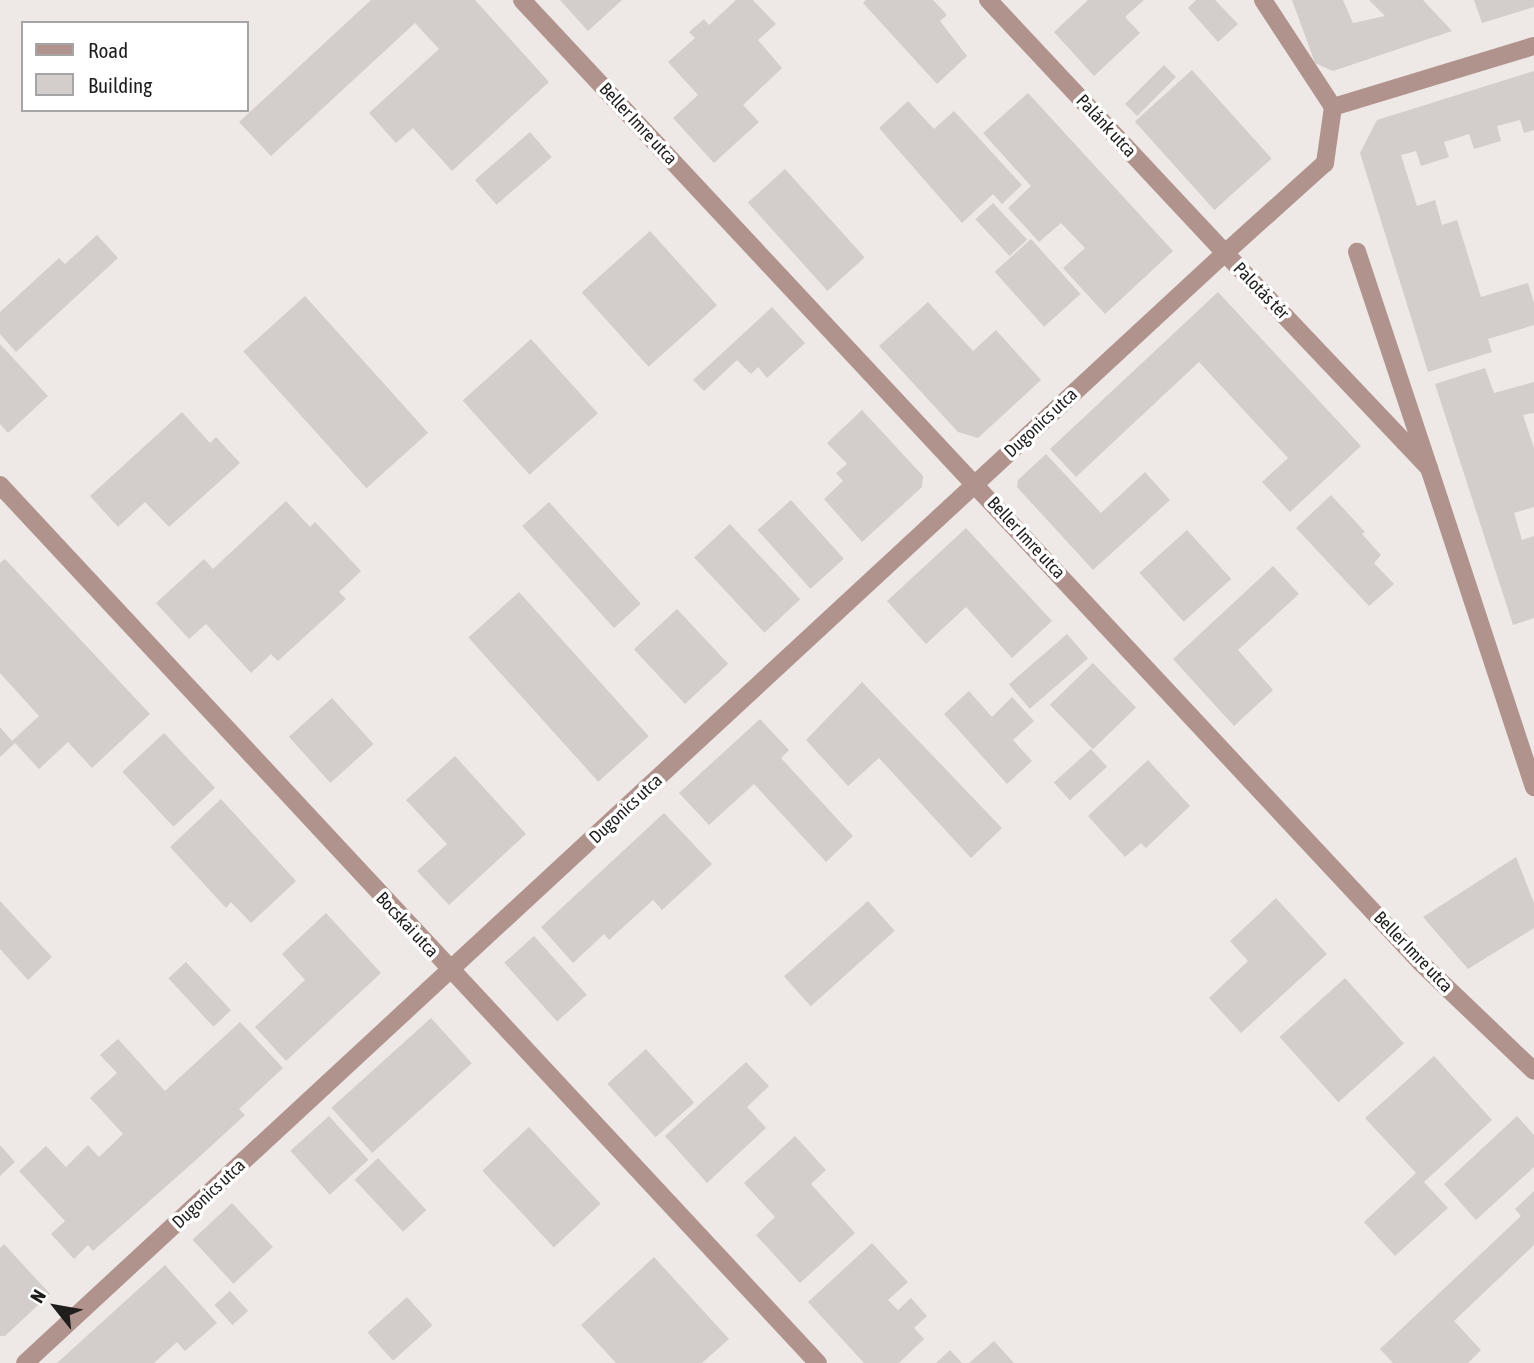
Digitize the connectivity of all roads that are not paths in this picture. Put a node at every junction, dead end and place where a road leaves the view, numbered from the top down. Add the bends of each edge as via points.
1 (522, 0) edge
2 (988, 0) edge
3 (1263, 0) edge
4 (1534, 46) edge
5 (1333, 107) junction
6 (1357, 252) dead end
7 (1224, 253) junction
8 (1429, 468) junction
9 (975, 483) junction
10 (0, 485) edge
11 (1534, 787) edge
12 (451, 972) junction
13 (1534, 1071) edge
14 (25, 1363) edge
15 (818, 1363) edge

1 - 9 street, Beller Imre utca
2 - 7 street, Palánk utca
3 - 5 street
4 - 5 street
5 - 7 street, Palotás tér via 1325,163
6 - 8 street, Palotás tér
7 - 8 street, Palotás tér
7 - 9 street, Dugonics utca
8 - 11 street, Palotás tér
9 - 12 street, Dugonics utca
9 - 13 street, Beller Imre utca via 1421,962
10 - 12 street, Bocskai utca
12 - 14 street, Dugonics utca
12 - 15 street, Bocskai utca

